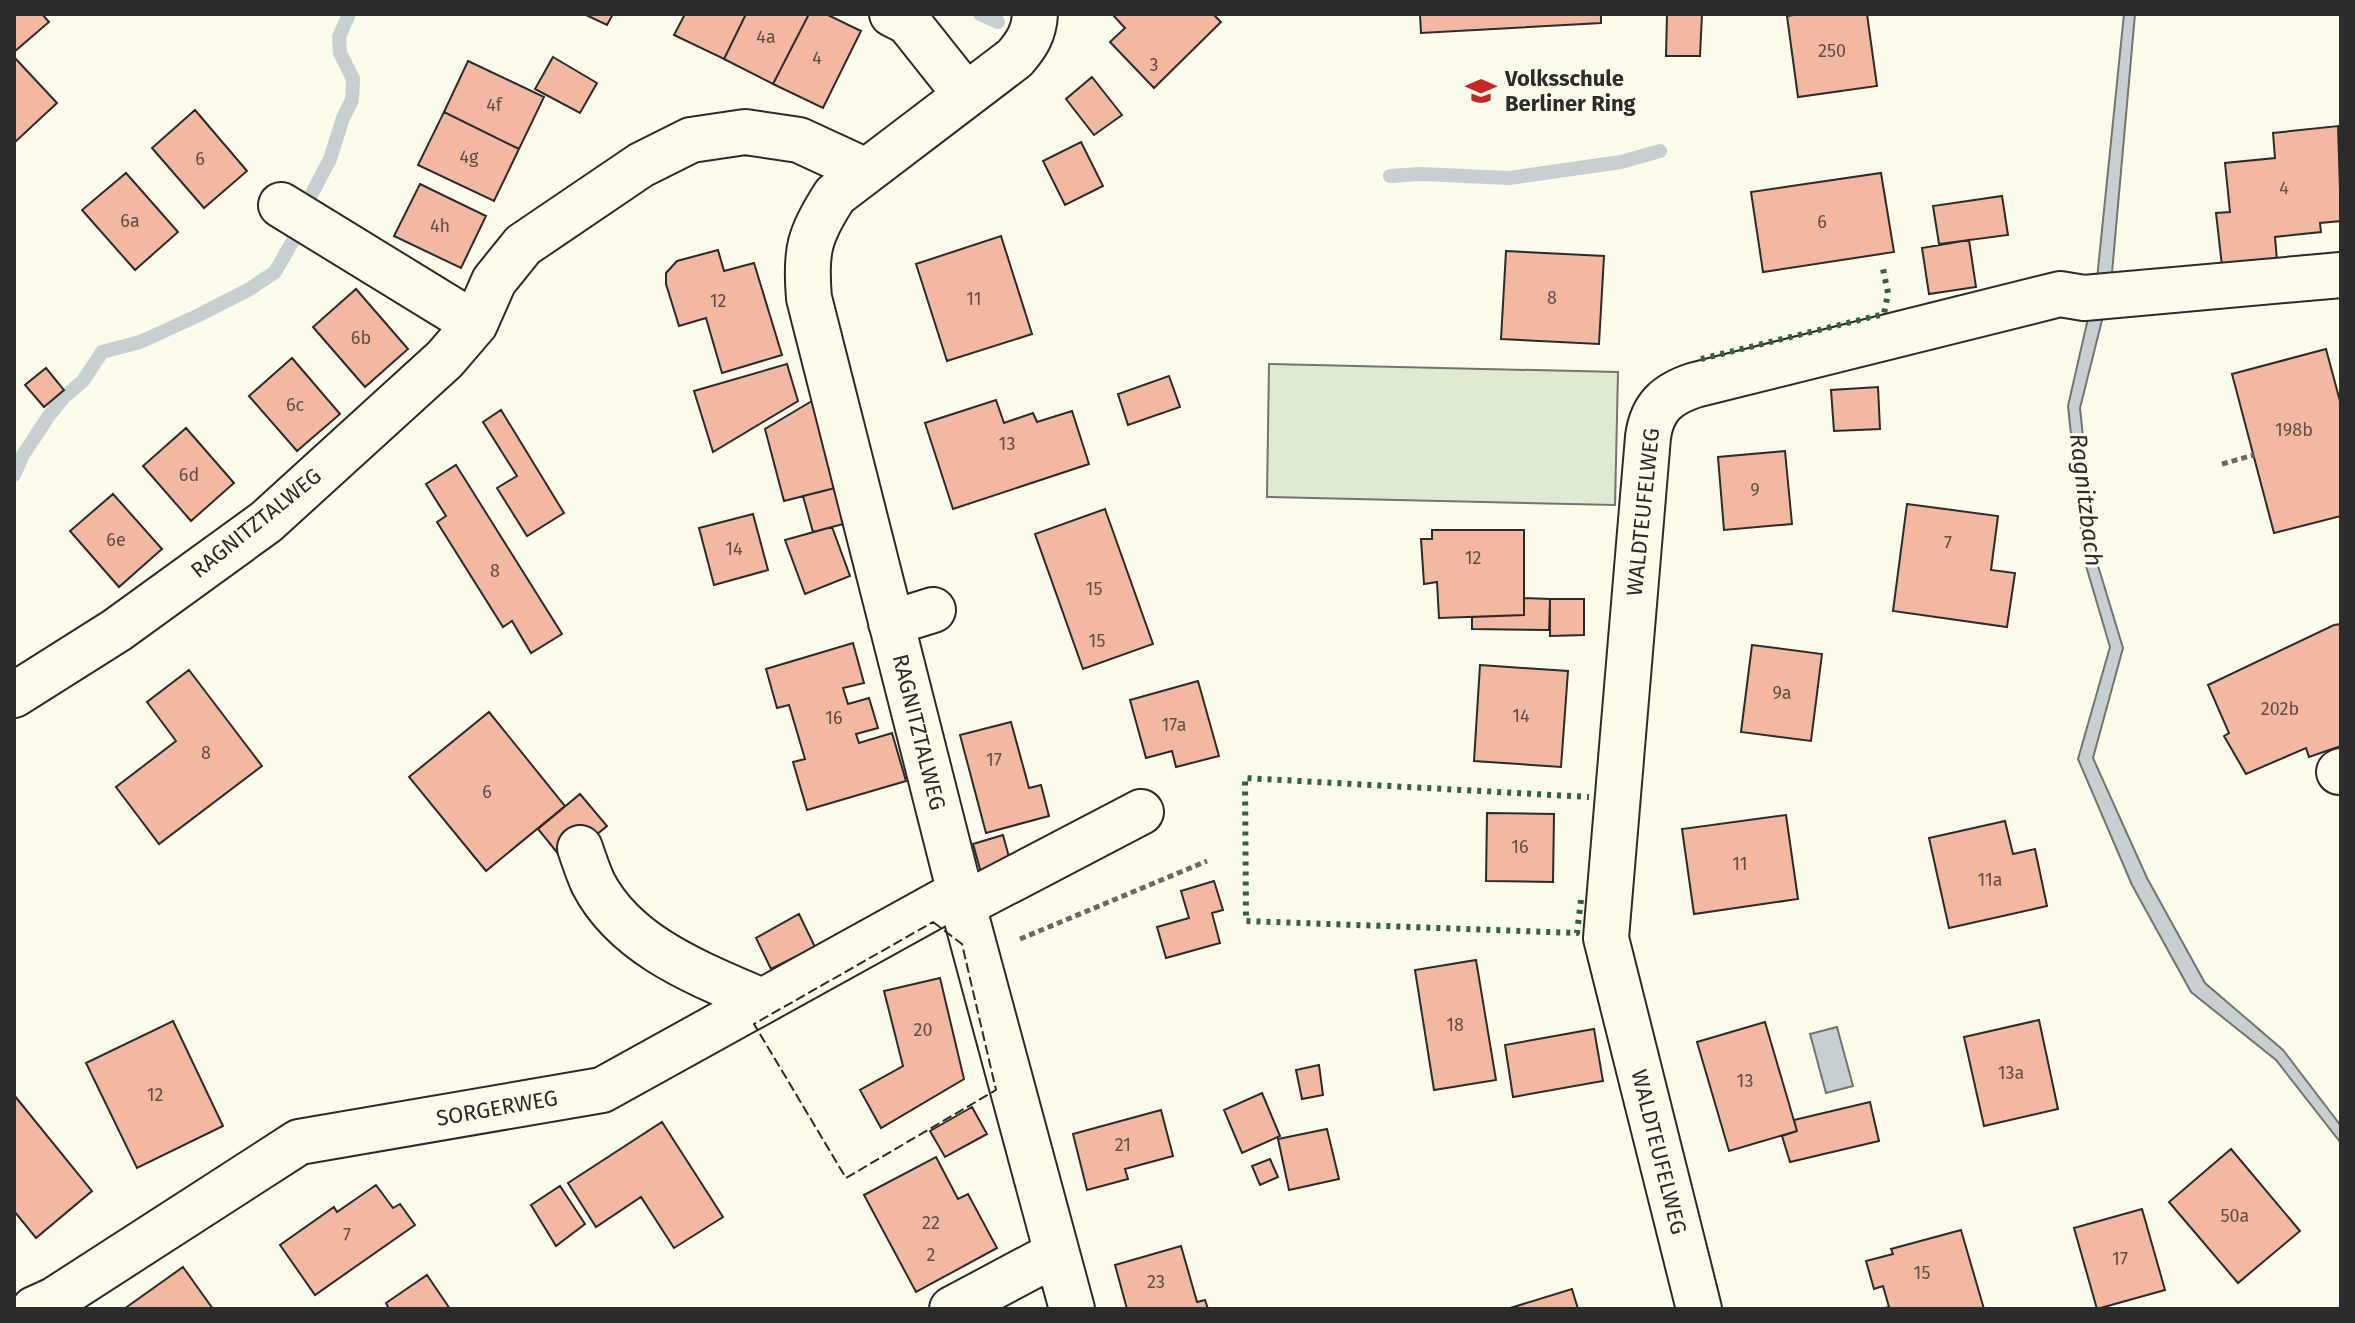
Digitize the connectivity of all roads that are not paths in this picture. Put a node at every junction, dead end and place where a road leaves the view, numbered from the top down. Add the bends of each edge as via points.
1 (892, 14) edge
2 (1035, 14) edge
3 (966, 95) junction
4 (864, 170) junction
5 (281, 205) dead end
6 (2341, 275) edge
7 (475, 324) junction
8 (933, 610) dead end
9 (891, 623) junction
10 (14, 695) edge
11 (1141, 812) dead end
12 (580, 848) dead end
13 (962, 899) junction
14 (762, 1001) junction
15 (1057, 1253) junction
16 (34, 1309) edge
17 (952, 1309) edge
18 (1072, 1309) edge
19 (1699, 1309) edge

1 - 3 street via 908,22
2 - 3 street, RAGNITZTALWEG via 1027,44
3 - 4 street, RAGNITZTALWEG
4 - 7 street, RAGNITZTALWEG via 799,140 745,132 691,140 641,165 523,245 494,281
4 - 9 street, RAGNITZTALWEG via 835,195 815,225 806,261 809,298
5 - 7 street
6 - 19 street, WALDTEUFELWEG via 2099,296 2060,294 1695,385 1667,396 1657,408 1650,422 1606,938
7 - 10 street, RAGNITZTALWEG via 445,359 266,522 117,630
8 - 9 street
9 - 13 street, RAGNITZTALWEG
11 - 13 street, SORGERWEG
12 - 14 street via 594,884 618,917 654,950
13 - 14 street, SORGERWEG
13 - 15 street, RAGNITZTALWEG
14 - 16 street, SORGERWEG via 602,1090 299,1142
15 - 17 street
15 - 18 street, RAGNITZTALWEG

